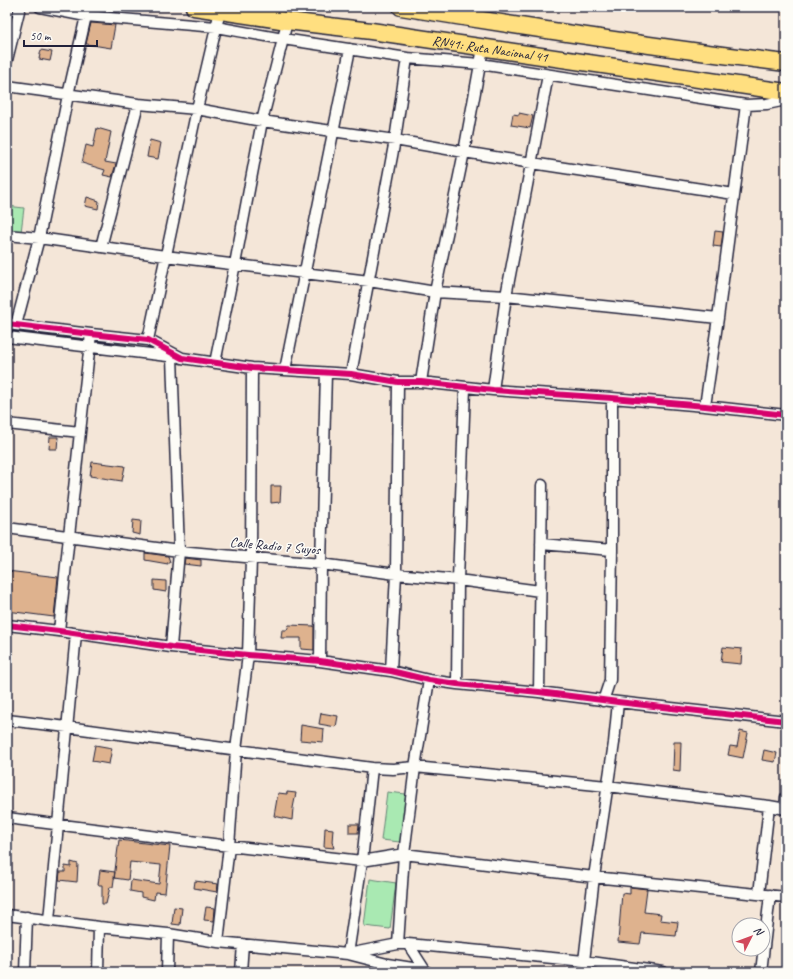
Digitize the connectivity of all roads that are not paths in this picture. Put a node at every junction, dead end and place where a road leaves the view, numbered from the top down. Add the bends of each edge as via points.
1 (20, 7) edge
2 (40, 7) edge
3 (194, 7) edge
4 (401, 7) edge
5 (220, 11) junction
6 (86, 16) junction
7 (287, 21) junction
8 (216, 27) junction
9 (283, 39) junction
10 (483, 48) junction
11 (350, 50) junction
12 (407, 58) junction
13 (7, 60) edge
14 (786, 63) edge
15 (480, 64) junction
16 (548, 74) junction
17 (7, 86) edge
18 (786, 92) edge
19 (68, 95) junction
20 (786, 100) edge
21 (138, 104) junction
22 (746, 105) junction
23 (197, 109) junction
24 (262, 120) junction
25 (334, 131) junction
26 (395, 140) junction
27 (464, 152) junction
28 (532, 163) junction
29 (734, 194) junction
30 (7, 235) edge
31 (39, 238) junction
32 (101, 247) junction
33 (165, 256) junction
34 (235, 264) junction
35 (305, 273) junction
36 (369, 281) junction
37 (434, 292) junction
38 (506, 296) junction
39 (718, 318) junction
40 (12, 324) edge
41 (91, 334) junction
42 (7, 337) edge
43 (148, 340) junction
44 (90, 348) junction
45 (177, 358) junction
46 (215, 362) junction
47 (252, 368) junction
48 (286, 370) junction
49 (326, 373) junction
50 (352, 374) junction
51 (398, 382) junction
52 (421, 382) junction
53 (465, 388) junction
54 (493, 390) junction
55 (612, 398) junction
56 (705, 406) junction
57 (786, 415) edge
58 (7, 424) edge
59 (80, 432) junction
60 (542, 485) dead end
61 (7, 528) edge
62 (69, 537) junction
63 (541, 544) junction
64 (612, 550) junction
65 (179, 551) junction
66 (251, 559) junction
67 (321, 564) junction
68 (396, 574) junction
69 (458, 580) junction
70 (540, 590) junction
71 (7, 625) edge
72 (59, 631) junction
73 (76, 634) junction
74 (171, 648) junction
75 (248, 655) junction
76 (320, 661) junction
77 (391, 672) junction
78 (429, 680) junction
79 (457, 684) junction
80 (539, 692) junction
81 (602, 700) junction
82 (618, 702) junction
83 (7, 720) edge
84 (786, 721) edge
85 (67, 727) junction
86 (236, 750) junction
87 (415, 767) junction
88 (372, 768) junction
89 (607, 786) junction
90 (786, 797) edge
91 (769, 806) junction
92 (785, 809) edge
93 (7, 818) edge
94 (58, 824) junction
95 (229, 846) junction
96 (404, 854) junction
97 (362, 861) junction
98 (594, 877) junction
99 (759, 894) junction
100 (770, 895) junction
101 (786, 897) edge
102 (7, 915) edge
103 (27, 918) junction
104 (49, 920) junction
105 (99, 927) junction
106 (168, 934) junction
107 (218, 942) junction
108 (243, 944) junction
109 (403, 944) junction
110 (348, 954) junction
111 (584, 961) junction
112 (426, 971) edge
113 (25, 972) edge
114 (98, 972) edge
115 (167, 972) edge
116 (241, 972) edge
117 (584, 972) edge
118 (663, 972) edge
119 (761, 972) edge

1 - 13 street
2 - 6 street
3 - 5 main road, RN41: Ruta Nacional 41
4 - 14 main road, RN41: Ruta Nacional 41 via 687,51
5 - 7 main road, RN41: Ruta Nacional 41
5 - 8 street
6 - 8 street
6 - 19 street
7 - 9 street
7 - 10 main road, RN41: Ruta Nacional 41
8 - 9 street
8 - 23 street
9 - 11 street
9 - 24 street
10 - 15 street
10 - 18 main road, RN41: Ruta Nacional 41
11 - 12 street
11 - 25 street
12 - 15 street
12 - 26 street
15 - 16 street
15 - 27 street
16 - 22 street
16 - 28 street
17 - 19 street
19 - 21 street
19 - 31 street
20 - 22 street
21 - 23 street
21 - 32 street
22 - 29 street
23 - 24 street
23 - 33 street
24 - 25 street
24 - 34 street
25 - 26 street
25 - 35 street
26 - 27 street
26 - 36 street
27 - 28 street
27 - 37 street
28 - 29 street
28 - 38 street
29 - 39 street
30 - 31 street
31 - 32 street
31 - 40 street
32 - 33 street
33 - 34 street
33 - 43 street
34 - 35 street
34 - 46 street
35 - 36 street
35 - 48 street
36 - 37 street
36 - 50 street
37 - 38 street
37 - 52 street
38 - 39 street
38 - 54 street
39 - 56 street
40 - 41 street
41 - 43 street
41 - 44 street
42 - 44 street
43 - 45 street
44 - 45 street
44 - 59 street
45 - 46 street
45 - 65 street
46 - 47 street
47 - 48 street
47 - 66 street
48 - 49 street
49 - 50 street
49 - 67 street
50 - 51 street
51 - 52 street
51 - 68 street
52 - 53 street
53 - 54 street
53 - 69 street
54 - 55 street
55 - 56 street
55 - 64 street
56 - 57 street
58 - 59 street
59 - 62 street
60 - 63 street
61 - 62 street, Calle Radio 7 Suyos
62 - 65 street, Calle Radio 7 Suyos
62 - 72 street
63 - 64 street
63 - 70 street
64 - 81 street via 610,680
65 - 66 street, Calle Radio 7 Suyos
65 - 74 street
66 - 67 street, Calle Radio 7 Suyos
66 - 75 street
67 - 68 street, Calle Radio 7 Suyos
67 - 76 street
68 - 69 street, Calle Radio 7 Suyos
68 - 77 street
69 - 70 street, Calle Radio 7 Suyos
69 - 79 street
70 - 80 street
71 - 72 street
72 - 73 street
73 - 74 street
73 - 85 street
74 - 75 street
75 - 76 street
75 - 86 street
76 - 77 street
77 - 78 street
78 - 79 street
78 - 87 street
79 - 80 street
80 - 81 street
81 - 82 street
82 - 84 street
82 - 89 street
83 - 85 street
85 - 86 street
85 - 94 street
86 - 88 street
86 - 95 street
87 - 88 street
87 - 89 street
87 - 96 street
88 - 97 street
89 - 91 street
89 - 98 street
90 - 92 street
91 - 92 street
91 - 99 street
93 - 94 street
94 - 95 street
94 - 104 street
95 - 97 street
95 - 107 street
96 - 97 street
96 - 98 street
96 - 109 street
97 - 110 street
98 - 99 street
98 - 111 street
99 - 100 street
100 - 101 street
100 - 119 street
102 - 103 street
103 - 104 street
103 - 113 street
104 - 105 street
105 - 106 street
105 - 114 street
106 - 107 street
106 - 115 street
107 - 108 street
108 - 110 street
108 - 116 street
109 - 110 street
109 - 111 street
109 - 112 street
110 - 112 street
111 - 117 street
111 - 118 street

